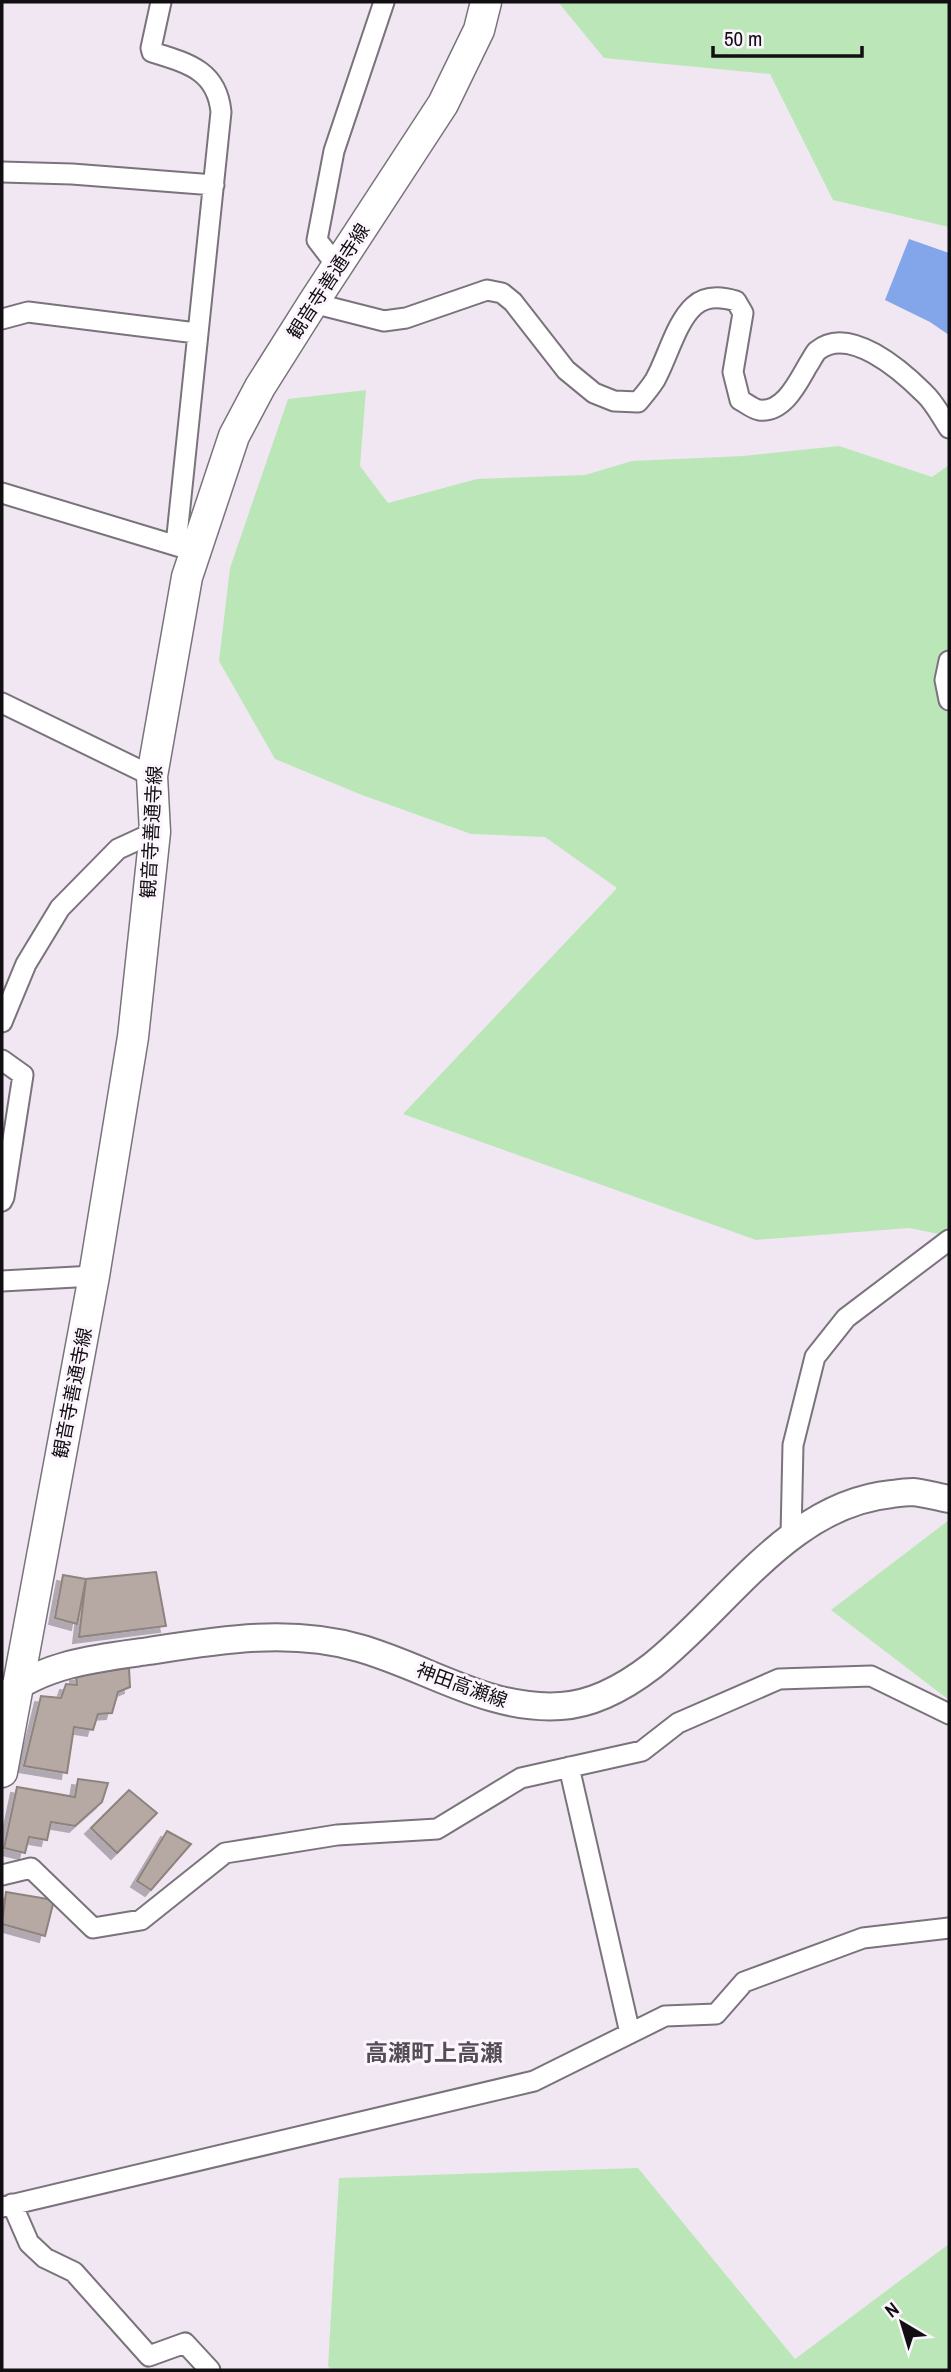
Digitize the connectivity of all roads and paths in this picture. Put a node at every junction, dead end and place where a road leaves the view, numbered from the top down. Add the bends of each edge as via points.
1 (162, 2) edge
2 (384, 2) edge
3 (486, 2) edge
4 (2, 172) edge
5 (214, 185) junction
6 (337, 266) junction
7 (313, 303) junction
8 (2, 318) edge
9 (196, 332) junction
10 (949, 428) edge
11 (2, 493) edge
12 (185, 548) junction
13 (949, 661) edge
14 (949, 700) edge
15 (2, 703) edge
16 (152, 776) junction
17 (155, 832) junction
18 (2, 1023) edge
19 (2, 1060) edge
20 (2, 1201) edge
21 (949, 1240) edge
22 (949, 1255) edge
23 (922, 1261) junction
24 (94, 1276) junction
25 (2, 1281) edge
26 (949, 1499) edge
27 (791, 1536) junction
28 (7, 1689) edge
29 (949, 1714) edge
30 (569, 1767) junction
31 (2, 1772) edge
32 (2, 1875) edge
33 (949, 1928) edge
34 (630, 2034) junction
35 (7, 2206) edge
36 (210, 2370) edge

1 - 5 street via 152,52 191,64 219,96
2 - 6 street via 334,151 322,209 317,240
3 - 6 main road, 観音寺善通寺線 via 479,30 443,104
4 - 5 street
5 - 9 street
6 - 7 main road, 観音寺善通寺線
7 - 10 street via 384,321 487,290 502,293 566,370 594,393 614,401 638,402 654,382 694,305 709,298 725,298 736,301 743,313 733,372 740,400 758,410 774,408 790,394 817,352 832,344 845,344 874,352 895,367 926,394
7 - 12 main road, 観音寺善通寺線 via 234,436
8 - 9 street via 29,312
9 - 12 street
11 - 12 street
12 - 16 main road, 観音寺善通寺線 via 187,577
13 - 14 street via 945,680
15 - 16 street
16 - 17 main road, 観音寺善通寺線
17 - 18 street via 118,849 61,908 26,964
17 - 24 main road, 観音寺善通寺線 via 133,1037
19 - 20 street via 23,1075
21 - 23 street
22 - 23 street
23 - 27 street via 846,1318 815,1357 793,1445
24 - 25 street
24 - 28 main road, 観音寺善通寺線
26 - 27 main road, 神田高瀬線 via 911,1492 874,1496 836,1507
27 - 28 main road, 神田高瀬線 via 671,1651 635,1678 599,1698 562,1706 506,1702 359,1648 310,1638 208,1642 74,1662
28 - 31 main road, 観音寺善通寺線
29 - 30 street via 872,1676 779,1679 678,1723 642,1751
30 - 32 street via 521,1778 437,1829 337,1835 225,1853 141,1920 93,1928 31,1868
30 - 34 street
33 - 34 street via 863,1938 744,1982 716,2014 665,2016
34 - 35 street via 534,2081
35 - 36 street via 29,2243 45,2258 74,2272 149,2356 185,2343

